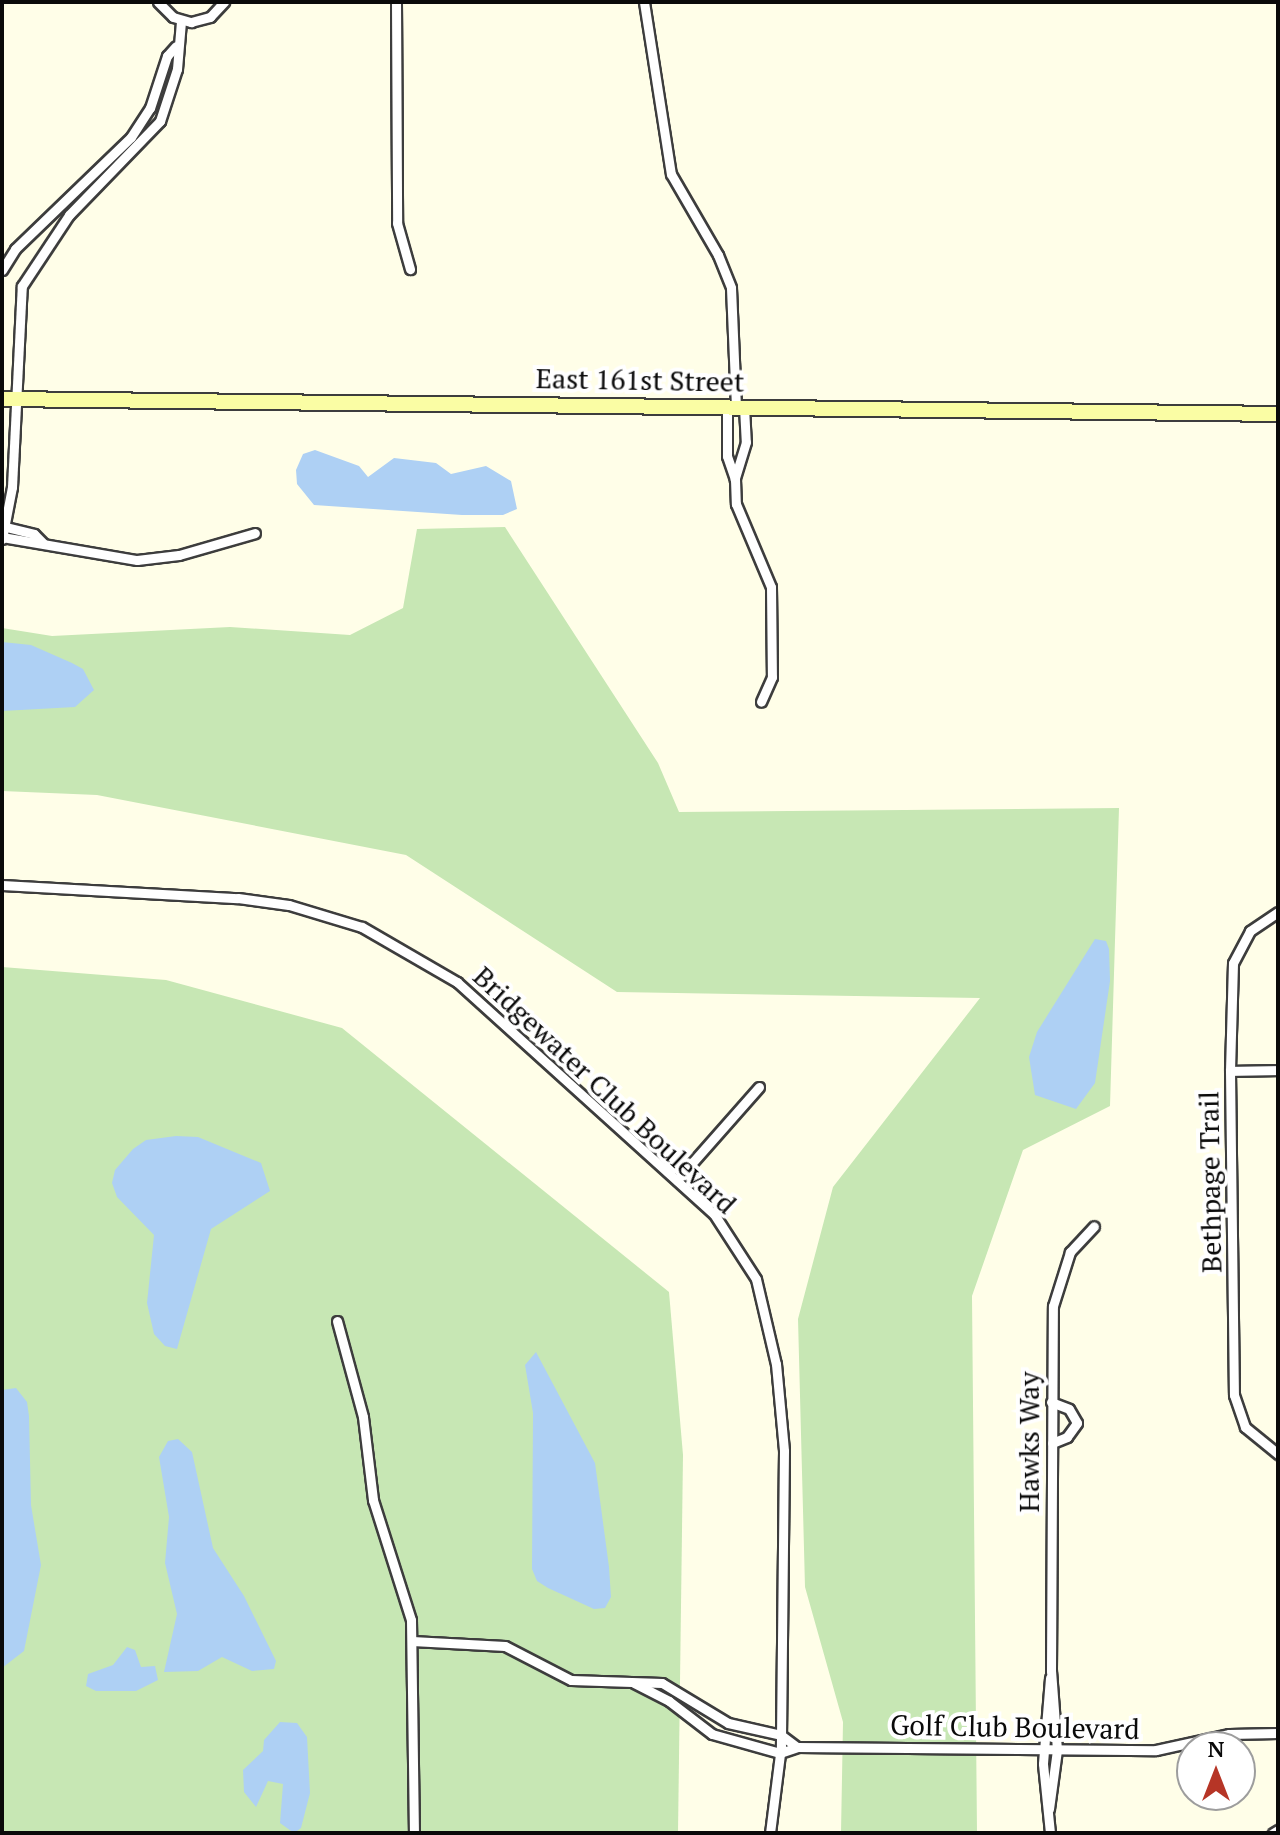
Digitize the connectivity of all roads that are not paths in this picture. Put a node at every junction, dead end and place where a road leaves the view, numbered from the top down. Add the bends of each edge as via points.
1 (158, 2) edge
2 (224, 2) edge
3 (396, 2) edge
4 (644, 2) edge
5 (181, 21) junction
6 (176, 46) junction
7 (410, 269) dead end
8 (2, 270) edge
9 (8, 399) edge
10 (736, 406) junction
11 (1278, 414) edge
12 (735, 479) junction
13 (4, 526) edge
14 (255, 533) dead end
15 (2, 538) edge
16 (44, 544) junction
17 (761, 702) dead end
18 (2, 885) edge
19 (1278, 912) edge
20 (1278, 1070) edge
21 (1230, 1071) junction
22 (759, 1087) dead end
23 (677, 1180) junction
24 (1094, 1226) dead end
25 (337, 1321) dead end
26 (1051, 1402) junction
27 (1052, 1443) junction
28 (1278, 1454) edge
29 (412, 1641) junction
30 (1051, 1671) junction
31 (634, 1683) junction
32 (705, 1710) junction
33 (695, 1720) junction
34 (1278, 1733) edge
35 (781, 1735) junction
36 (797, 1747) junction
37 (1043, 1750) junction
38 (1057, 1750) junction
39 (780, 1753) junction
40 (1049, 1809) junction
41 (1278, 1830) edge
42 (414, 1833) edge
43 (770, 1833) edge
44 (1050, 1833) edge
45 (1273, 1833) edge

1 - 5 street
2 - 5 street via 210,17
3 - 7 street via 397,223
4 - 10 street via 671,174 731,288
5 - 6 street
6 - 8 street via 167,56 150,108 131,137 15,249
6 - 9 street via 177,69 160,121 69,215 29,270 22,286
9 - 10 street, East 161st Street
9 - 13 street
10 - 11 street, East 161st Street
10 - 12 street via 727,456
10 - 12 street via 746,442
12 - 17 street via 741,523 771,587 772,677
13 - 15 street
13 - 16 street via 34,534
14 - 16 street via 179,555 137,560
15 - 16 street
18 - 23 street, Bridgewater Club Boulevard via 238,898 289,905 362,927 457,982
19 - 21 street, Bethpage Trail via 1250,931 1233,963
20 - 21 street
21 - 28 street, Bethpage Trail via 1234,1395 1245,1427
22 - 23 street
23 - 35 street, Bridgewater Club Boulevard via 714,1214 736,1244 756,1279 770,1323 784,1451
24 - 26 street, Hawks Way via 1078,1238 1056,1287
25 - 29 street via 363,1417 373,1500 404,1588
26 - 27 street, Hawks Way
26 - 27 street via 1069,1409 1077,1420 1067,1437
27 - 30 street, Hawks Way
29 - 31 street via 494,1643 571,1680
29 - 42 street
30 - 37 street, Hawks Way
30 - 38 street, Hawks Way
31 - 32 street via 671,1686
31 - 33 street
32 - 33 street
32 - 35 street via 741,1728
33 - 39 street via 723,1739
34 - 38 street, Golf Club Boulevard via 1229,1734 1156,1750
35 - 36 street
35 - 39 street, Bridgewater Club Boulevard
36 - 37 street, Golf Club Boulevard
36 - 39 street, Golf Club Boulevard
37 - 38 street, Golf Club Boulevard
37 - 40 street, Hawks Way
38 - 40 street, Hawks Way
39 - 43 street, Bridgewater Club Boulevard
40 - 44 street
41 - 45 street

